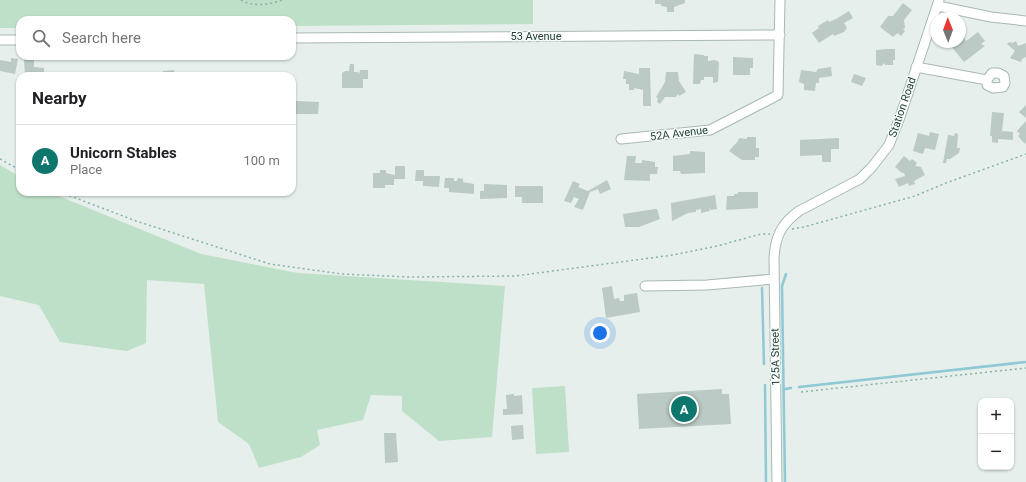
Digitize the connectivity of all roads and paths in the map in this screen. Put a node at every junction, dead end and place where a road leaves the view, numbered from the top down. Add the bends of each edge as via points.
1 (241, 0) edge
2 (282, 0) edge
3 (780, 0) edge
4 (938, 3) edge
5 (1026, 21) edge
6 (780, 34) junction
7 (296, 38) edge
8 (0, 40) edge
9 (16, 40) edge
10 (916, 67) junction
11 (987, 80) dead end
12 (621, 139) dead end
13 (1026, 154) edge
14 (0, 159) edge
15 (16, 168) edge
16 (70, 196) edge
17 (780, 230) junction
18 (774, 279) junction
19 (645, 286) dead end
20 (1026, 368) edge
21 (801, 392) dead end
22 (777, 482) edge

1 - 2 path via 246,3 262,4
3 - 6 street
4 - 5 street via 992,17
4 - 10 street, Station Road
6 - 7 street, 53 Avenue
6 - 12 street, 52A Avenue via 778,95 710,130
8 - 9 street
10 - 11 street
10 - 17 street, Station Road via 889,145 872,167 852,184 799,211
13 - 17 path via 915,196 804,227
14 - 15 path
16 - 17 path via 136,222 270,264 342,274 409,278 515,276 673,255
17 - 18 street, 125A Street via 774,248
18 - 19 street via 707,285
18 - 22 street, 125A Street
20 - 21 path

